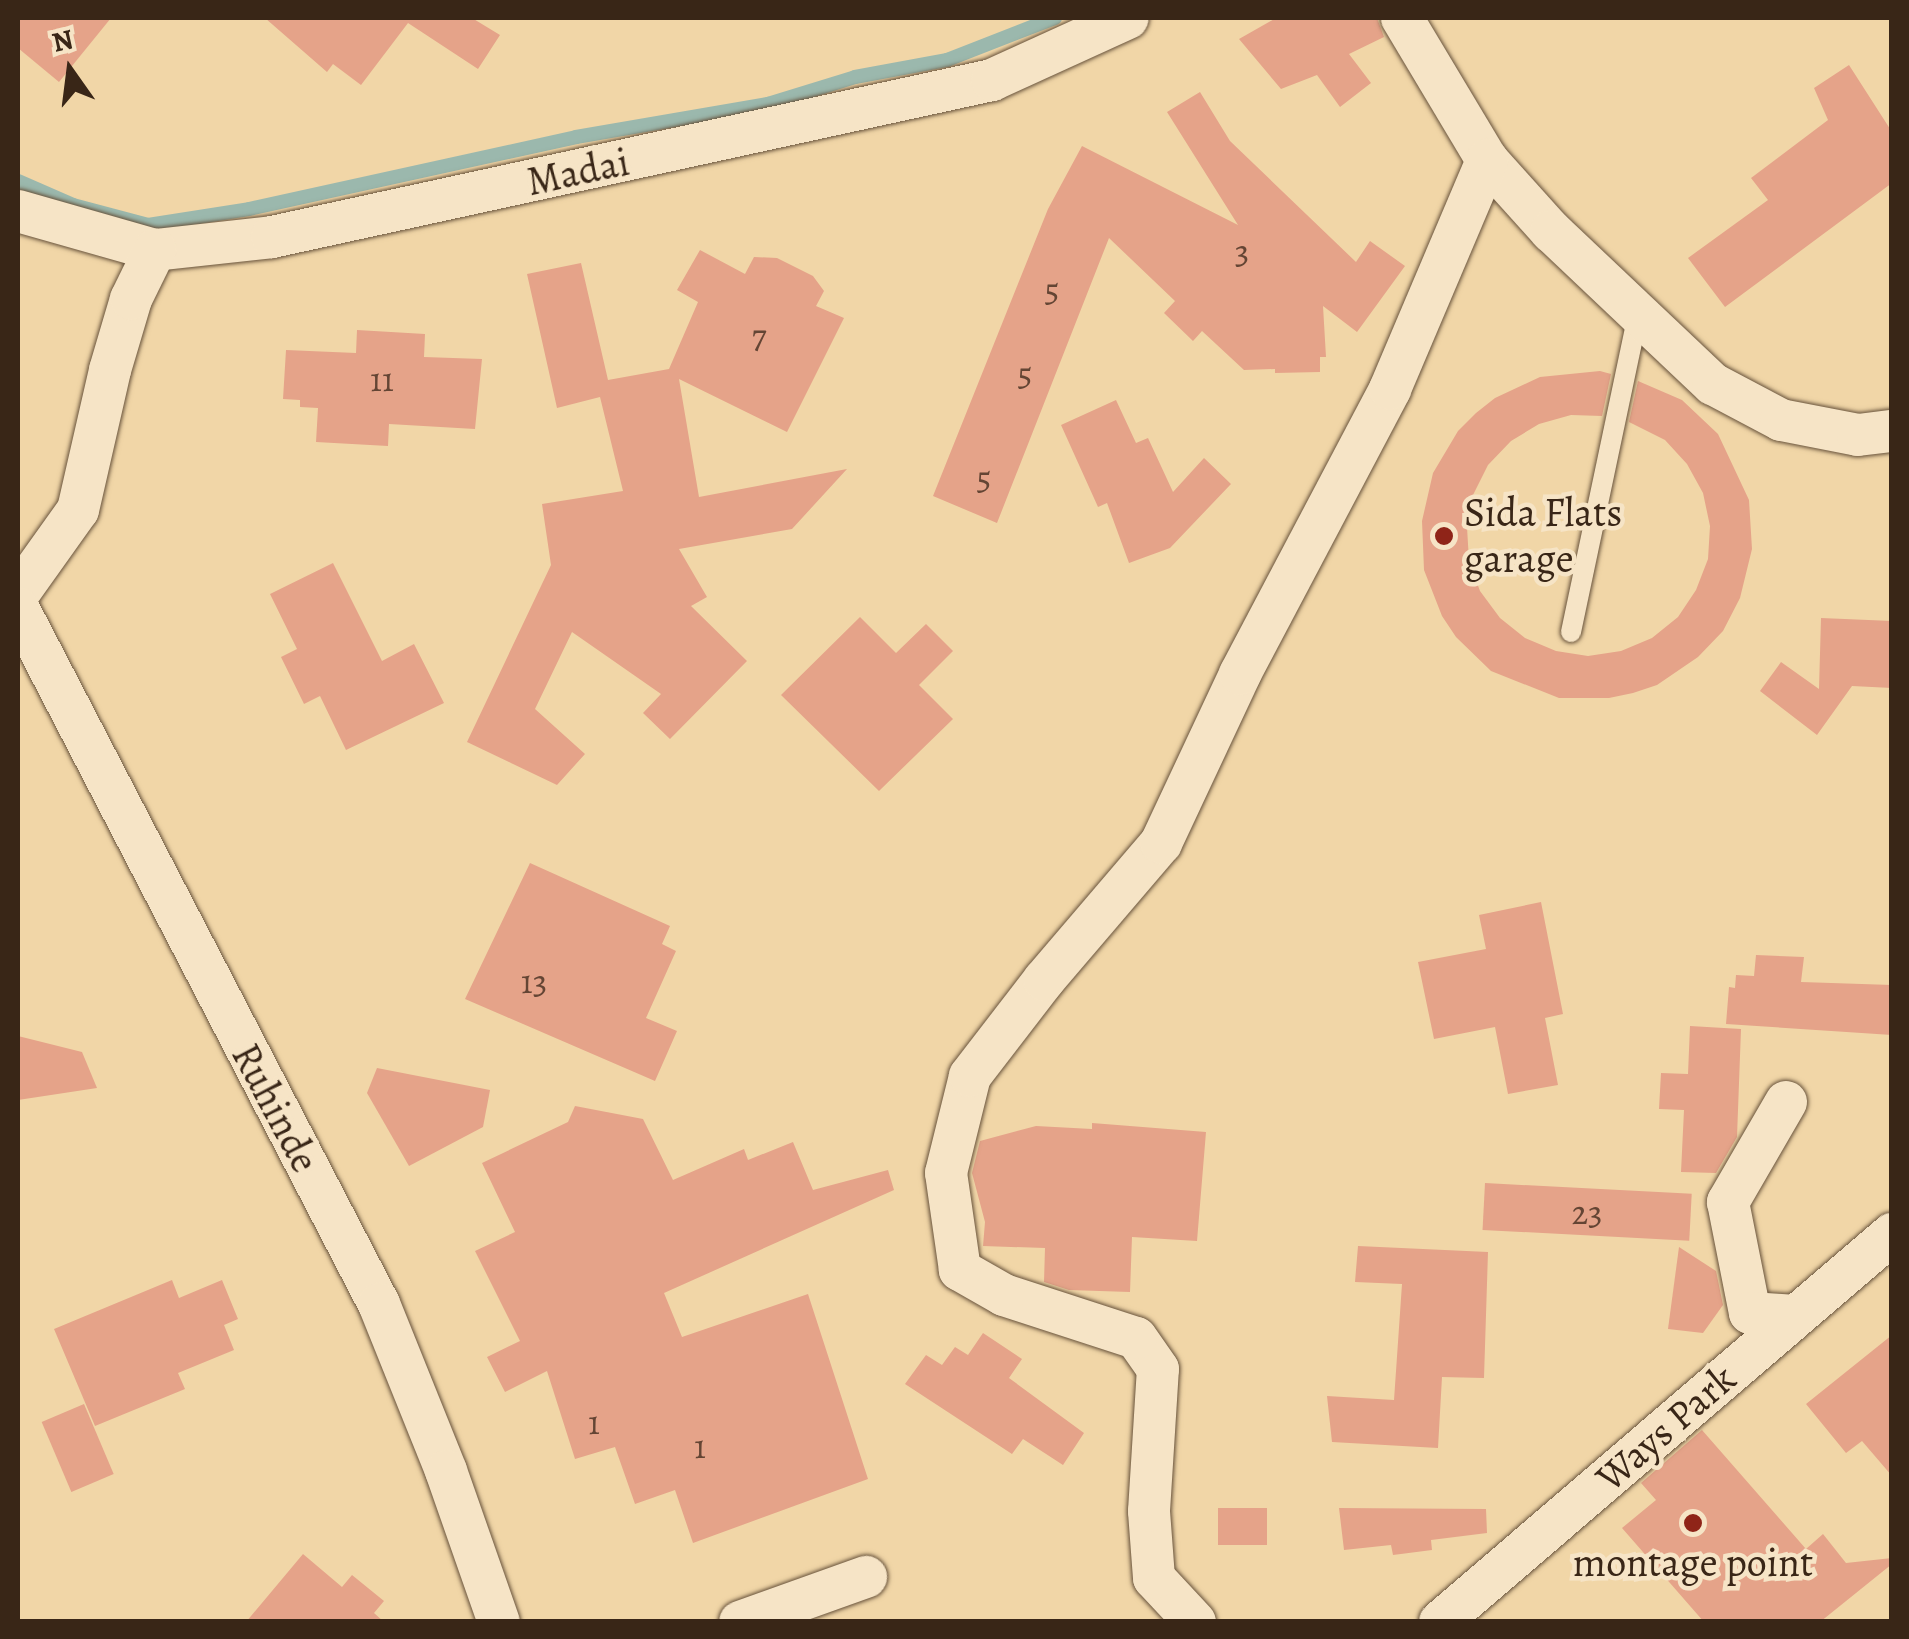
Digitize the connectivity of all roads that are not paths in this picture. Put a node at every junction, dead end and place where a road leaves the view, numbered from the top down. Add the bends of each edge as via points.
1 (1128, 18) edge
2 (1402, 18) edge
3 (1487, 160) junction
4 (18, 211) edge
5 (155, 250) junction
6 (1638, 313) junction
7 (1892, 431) edge
8 (18, 594) edge
9 (18, 608) edge
10 (1571, 632) dead end
11 (1786, 1102) dead end
12 (1892, 1234) edge
13 (1750, 1312) junction
14 (1796, 1316) junction
15 (1633, 1457) junction
16 (866, 1577) dead end
17 (499, 1622) edge
18 (740, 1622) edge
19 (1194, 1622) edge
20 (1440, 1622) edge

1 - 5 street, Madai via 992,80 272,238
2 - 3 street
3 - 6 street via 1550,231
3 - 19 street via 1390,389 1240,674 1161,843 970,1076 946,1173 960,1270 1004,1295 1136,1338 1158,1369 1148,1511 1154,1578
4 - 5 street, Madai
5 - 8 street via 110,370 78,510
6 - 7 street via 1713,384 1782,420 1858,435
6 - 10 lane
9 - 17 street, Ruhinde via 379,1304
11 - 13 street via 1728,1202
12 - 14 street, Ways Park
13 - 14 street
13 - 15 street
14 - 15 street, Ways Park
15 - 20 street, Ways Park
16 - 18 street

